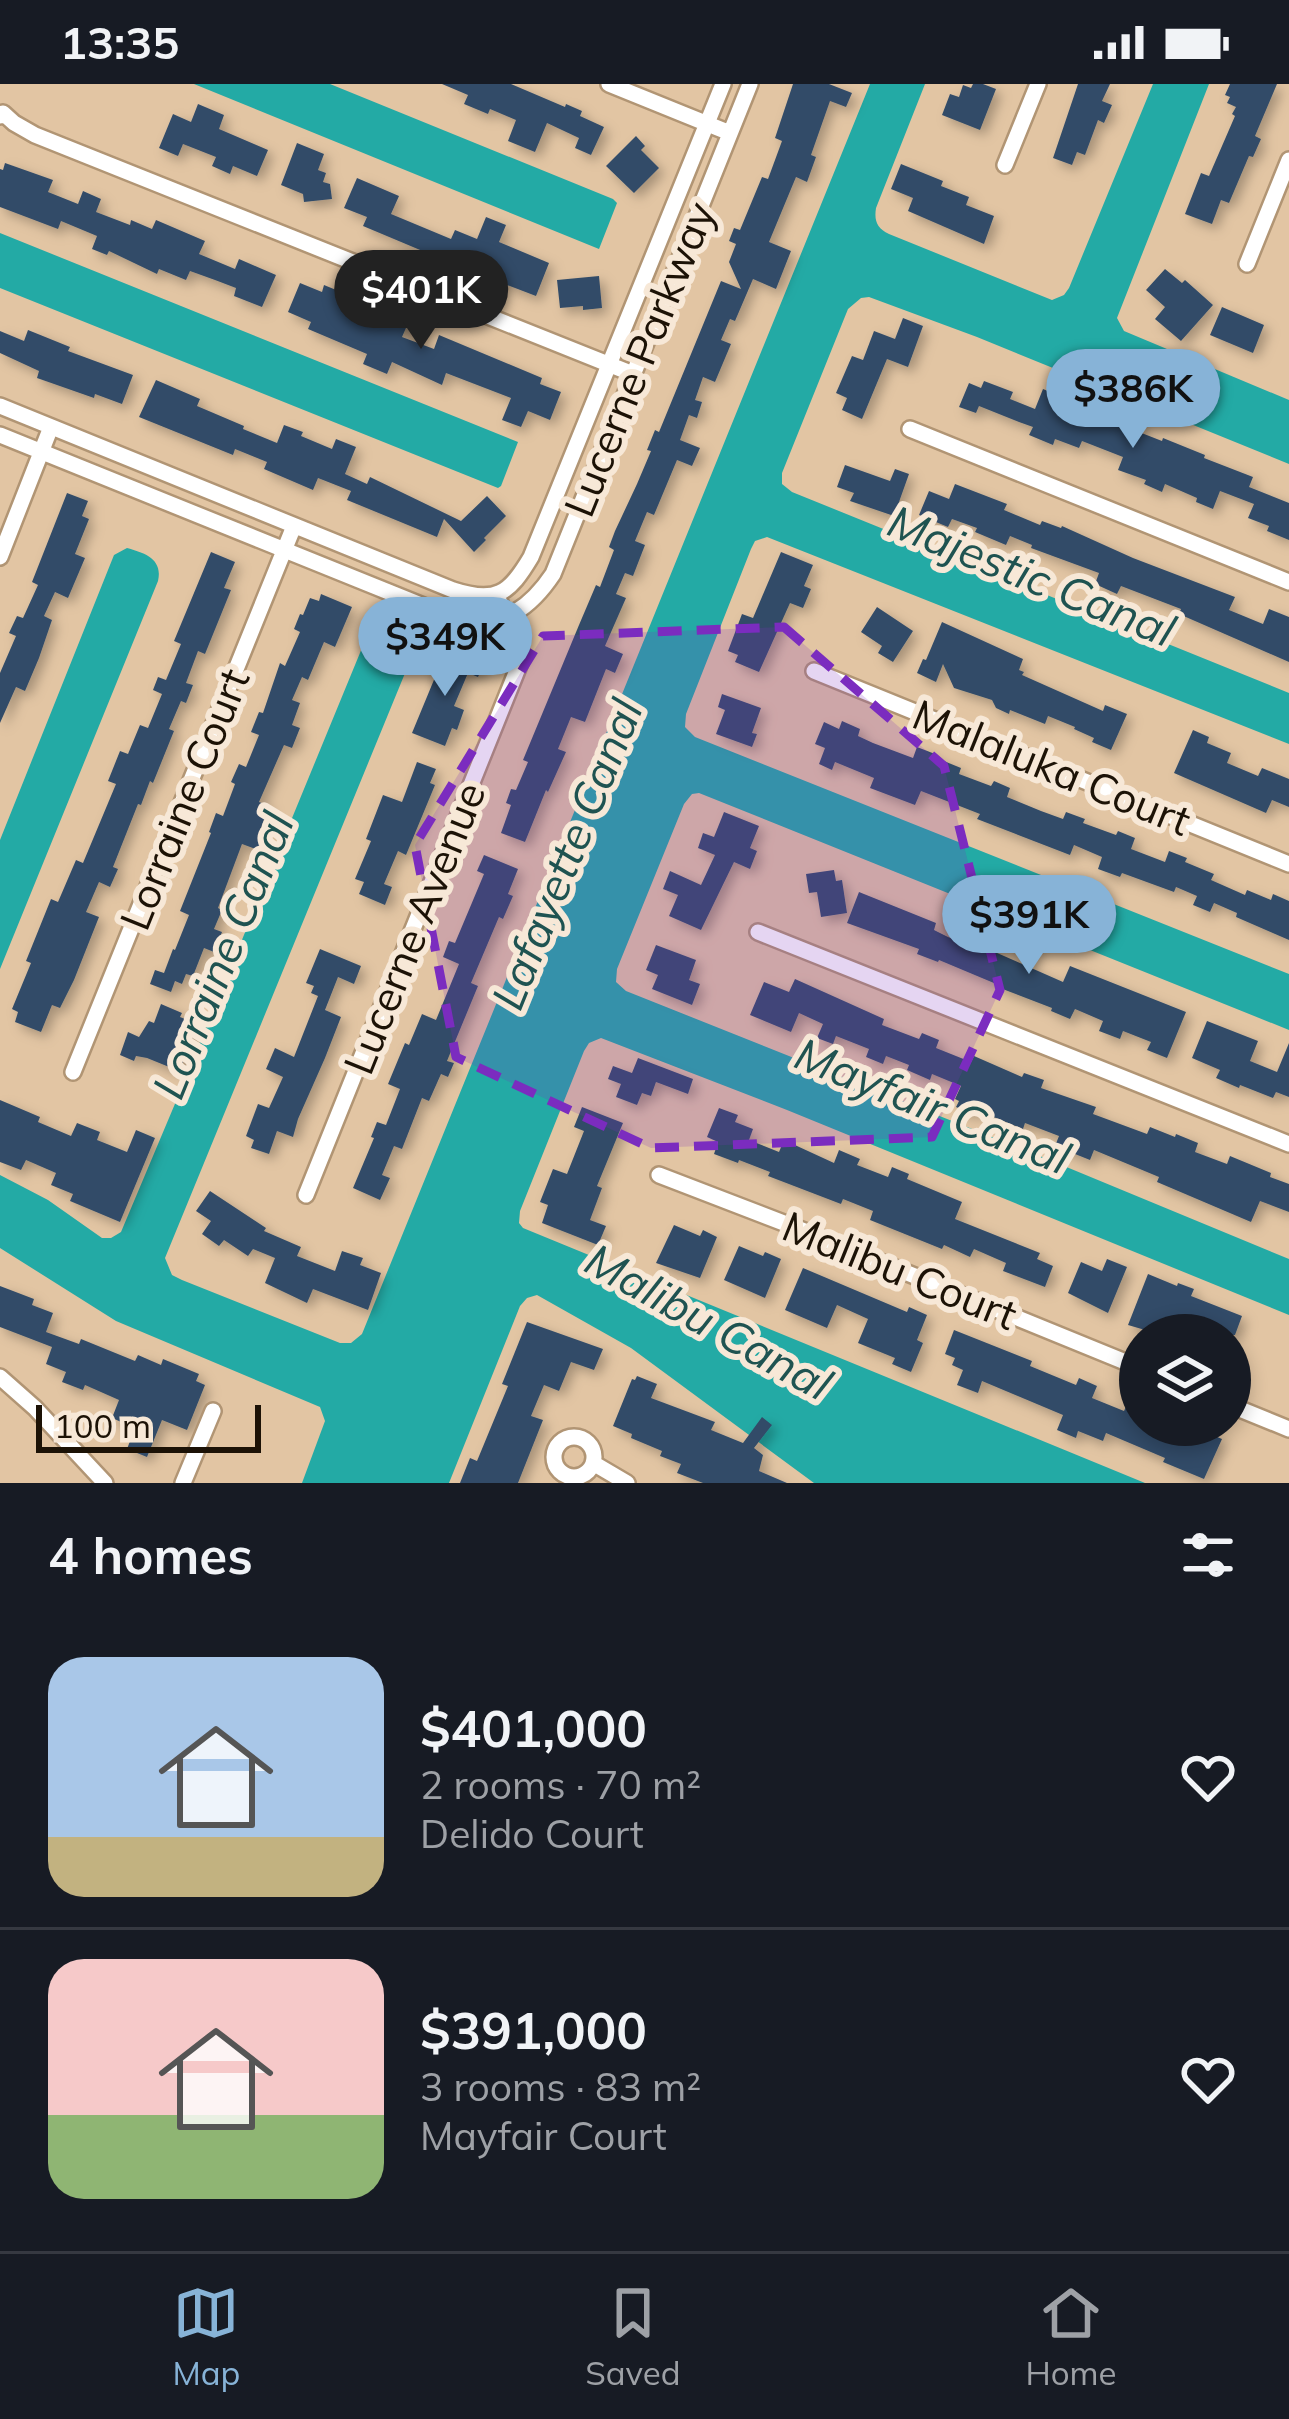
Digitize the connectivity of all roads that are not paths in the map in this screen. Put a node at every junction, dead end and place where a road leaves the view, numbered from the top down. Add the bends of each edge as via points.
1 (609, 84) edge
2 (723, 84) edge
3 (750, 84) edge
4 (1038, 84) edge
5 (0, 116) edge
6 (707, 124) junction
7 (730, 133) junction
8 (1289, 160) edge
9 (1005, 165) dead end
10 (1247, 264) dead end
11 (608, 366) junction
12 (633, 374) junction
13 (0, 406) edge
14 (51, 427) junction
15 (910, 429) dead end
16 (0, 435) edge
17 (42, 452) junction
18 (294, 526) junction
19 (284, 550) junction
20 (0, 557) edge
21 (1289, 582) edge
22 (496, 594) junction
23 (507, 618) junction
24 (814, 671) dead end
25 (1289, 864) edge
26 (758, 932) dead end
27 (73, 1072) dead end
28 (1289, 1144) edge
29 (658, 1175) dead end
30 (306, 1195) dead end
31 (1119, 1359) edge
32 (0, 1377) edge
33 (213, 1411) dead end
34 (1251, 1414) edge
35 (1289, 1429) edge
36 (593, 1463) junction
37 (563, 1479) edge
38 (105, 1483) edge
39 (183, 1483) edge
40 (627, 1483) edge

1 - 6 street
2 - 6 street, Lucerne Parkway
3 - 7 street, Lucerne Parkway
4 - 9 street
5 - 11 street
6 - 7 street
6 - 11 street, Lucerne Parkway
7 - 12 street, Lucerne Parkway
8 - 10 street
11 - 12 street
11 - 22 street, Lucerne Parkway via 531,557 515,584
12 - 23 street, Lucerne Parkway via 553,574
13 - 14 street
14 - 17 street
14 - 18 street
15 - 21 street
16 - 17 street
17 - 19 street
17 - 20 street
18 - 19 street, Lorraine Court
18 - 22 street via 453,590
19 - 23 street via 463,622
19 - 27 street, Lorraine Court
22 - 23 street, Lucerne Avenue
23 - 30 street, Lucerne Avenue via 518,643 514,681
24 - 25 street, Malaluka Court
26 - 28 street
29 - 31 street, Malibu Court
32 - 38 street
33 - 39 street
34 - 35 street
36 - 37 street
36 - 37 street via 589,1444 563,1440 554,1458
36 - 40 street

